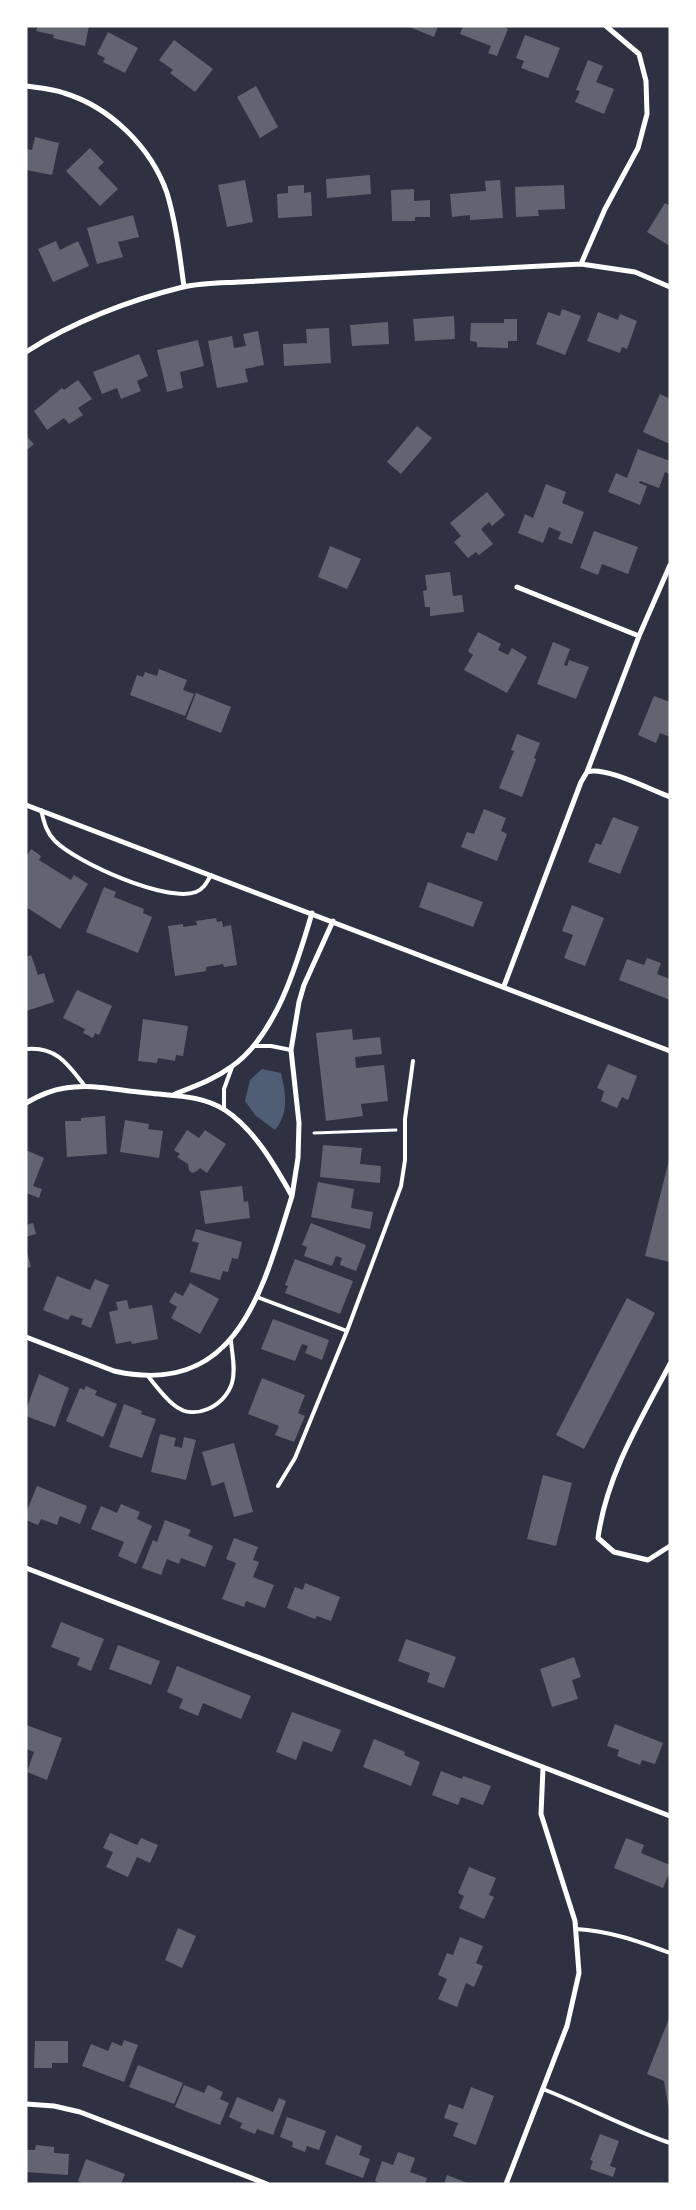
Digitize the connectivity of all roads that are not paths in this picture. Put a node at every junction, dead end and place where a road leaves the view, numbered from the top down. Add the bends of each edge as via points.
1 (606, 26) edge
2 (26, 86) edge
3 (581, 264) junction
4 (670, 286) edge
5 (184, 287) junction
6 (26, 352) edge
7 (670, 565) edge
8 (517, 587) dead end
9 (638, 636) junction
10 (587, 772) junction
11 (670, 797) edge
12 (26, 805) edge
13 (41, 810) junction
14 (211, 875) junction
15 (312, 913) junction
16 (333, 921) junction
17 (504, 986) junction
18 (254, 1046) junction
19 (26, 1049) edge
20 (291, 1050) junction
21 (670, 1051) edge
22 (413, 1061) dead end
23 (232, 1067) junction
24 (84, 1086) junction
25 (173, 1094) junction
26 (26, 1103) edge
27 (224, 1110) junction
28 (292, 1196) junction
29 (257, 1296) junction
30 (347, 1331) junction
31 (26, 1337) edge
32 (230, 1341) junction
33 (670, 1364) edge
34 (148, 1376) junction
35 (278, 1486) dead end
36 (670, 1546) edge
37 (26, 1568) edge
38 (543, 1768) junction
39 (670, 1816) edge
40 (576, 1929) junction
41 (670, 1953) edge
42 (543, 2089) junction
43 (26, 2104) edge
44 (670, 2143) edge
45 (267, 2184) edge
46 (506, 2184) edge

1 - 3 street via 639,54 646,80 647,114 638,148 605,209
2 - 5 street via 64,93 92,106 142,146 167,194
3 - 4 street via 635,272
3 - 5 street
5 - 6 street via 92,317
7 - 9 street
8 - 9 street
9 - 10 street
10 - 11 street via 593,770 610,774
10 - 17 street
12 - 13 street
13 - 14 street
13 - 14 lane via 47,830 56,842 103,869 148,888 176,895 196,892 204,887
14 - 15 street
15 - 16 street
15 - 18 street via 302,949 270,1024
16 - 17 street
16 - 20 street via 304,985
17 - 21 street
18 - 20 lane
18 - 23 street
19 - 24 lane via 45,1049 65,1060
20 - 28 street via 299,1123
22 - 30 lane via 401,1186
23 - 25 street via 207,1082
23 - 27 lane via 224,1090
24 - 25 street
24 - 26 street via 63,1088
25 - 27 street via 199,1099
27 - 28 street via 264,1151
28 - 29 street via 280,1238
29 - 30 lane
29 - 32 street via 244,1323
30 - 35 lane via 294,1458
31 - 34 street via 114,1371
32 - 34 street via 212,1357 192,1367 171,1374
32 - 34 lane via 234,1363 232,1383 225,1398 208,1410 190,1413 174,1406
33 - 36 street via 623,1456 601,1516 598,1538 614,1552 648,1560
37 - 38 street
38 - 39 street
38 - 40 street via 542,1814
40 - 41 lane via 625,1936
40 - 42 street via 579,1973 572,2007
42 - 44 lane
42 - 46 street
43 - 45 street via 80,2112

